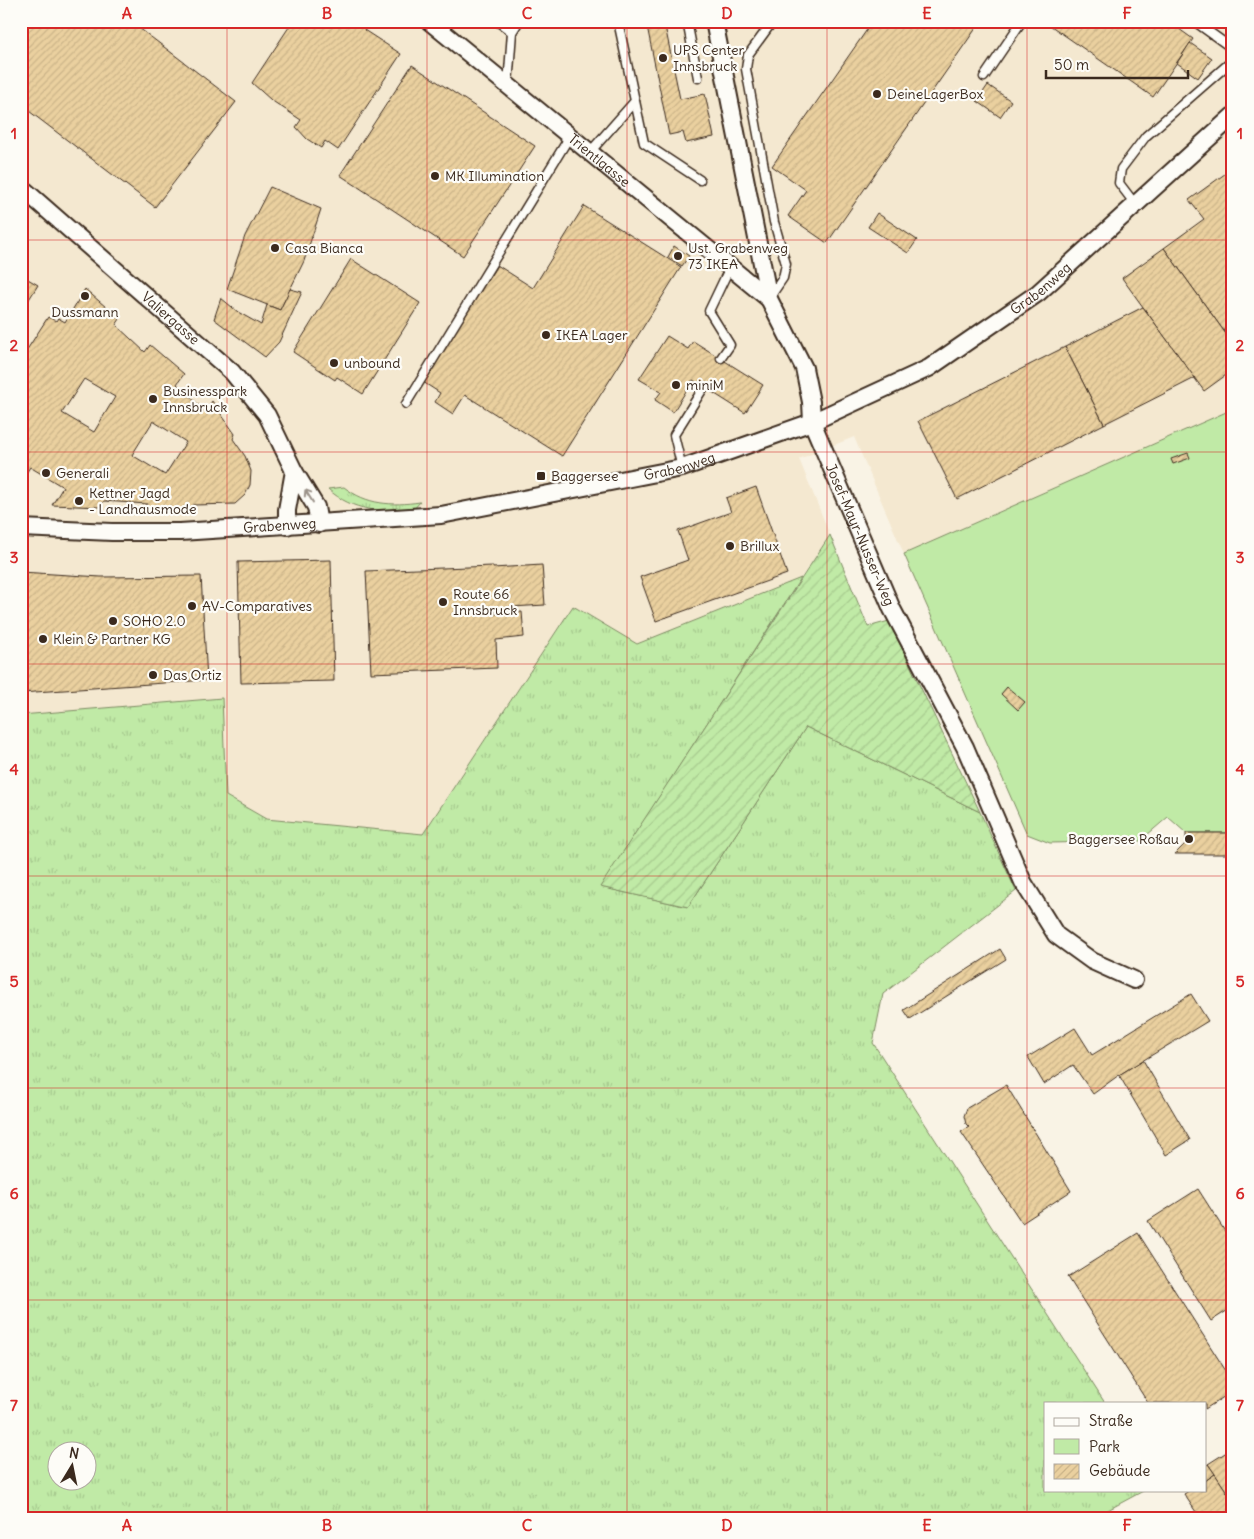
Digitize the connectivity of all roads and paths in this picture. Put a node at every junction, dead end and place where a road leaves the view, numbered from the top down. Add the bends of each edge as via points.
1 (429, 21) edge
2 (497, 21) edge
3 (519, 21) edge
4 (618, 21) edge
5 (687, 21) edge
6 (714, 21) edge
7 (773, 21) edge
8 (1022, 21) edge
9 (1194, 21) edge
10 (512, 32) junction
11 (1233, 49) edge
12 (1233, 60) edge
13 (984, 77) dead end
14 (698, 78) dead end
15 (508, 85) junction
16 (635, 101) junction
17 (1233, 116) edge
18 (570, 136) junction
19 (590, 152) junction
20 (700, 180) dead end
21 (21, 187) edge
22 (1135, 204) junction
23 (730, 267) junction
24 (769, 299) junction
25 (721, 358) dead end
26 (704, 387) dead end
27 (406, 404) dead end
28 (812, 422) junction
29 (682, 468) junction
30 (294, 471) junction
31 (319, 524) junction
32 (287, 526) junction
33 (21, 528) edge
34 (1134, 980) dead end

1 - 15 street, Trientlgasse
2 - 10 lane
3 - 10 lane
4 - 16 lane
5 - 14 lane
6 - 24 street, Josef-Mayr-Nusser-Weg
7 - 24 lane via 748,55 746,69 774,222 786,264 783,278
8 - 13 lane
9 - 11 lane
10 - 15 lane
12 - 22 lane via 1146,136 1120,169 1119,183
15 - 18 street, Trientlgasse
16 - 19 lane
16 - 20 lane via 644,143
17 - 22 street, Grabenweg
18 - 19 street, Trientlgasse
18 - 27 lane
19 - 23 street, Trientlgasse
21 - 30 street, Valiergasse via 232,372 267,415
22 - 28 street, Grabenweg via 1038,293 929,368
23 - 24 street, Trientlgasse
23 - 25 lane via 708,310 730,345
24 - 28 street, Josef-Mayr-Nusser-Weg via 804,368
26 - 29 lane via 674,436
28 - 29 street, Grabenweg
28 - 34 street, Josef-Mayr-Nusser-Weg via 892,609 965,747 1024,882 1056,935 1092,961
29 - 31 street, Grabenweg via 441,515
31 -> 30 street, Valiergasse via 316,508
30 - 32 street
31 - 32 street, Grabenweg
32 - 33 street, Grabenweg via 180,532

